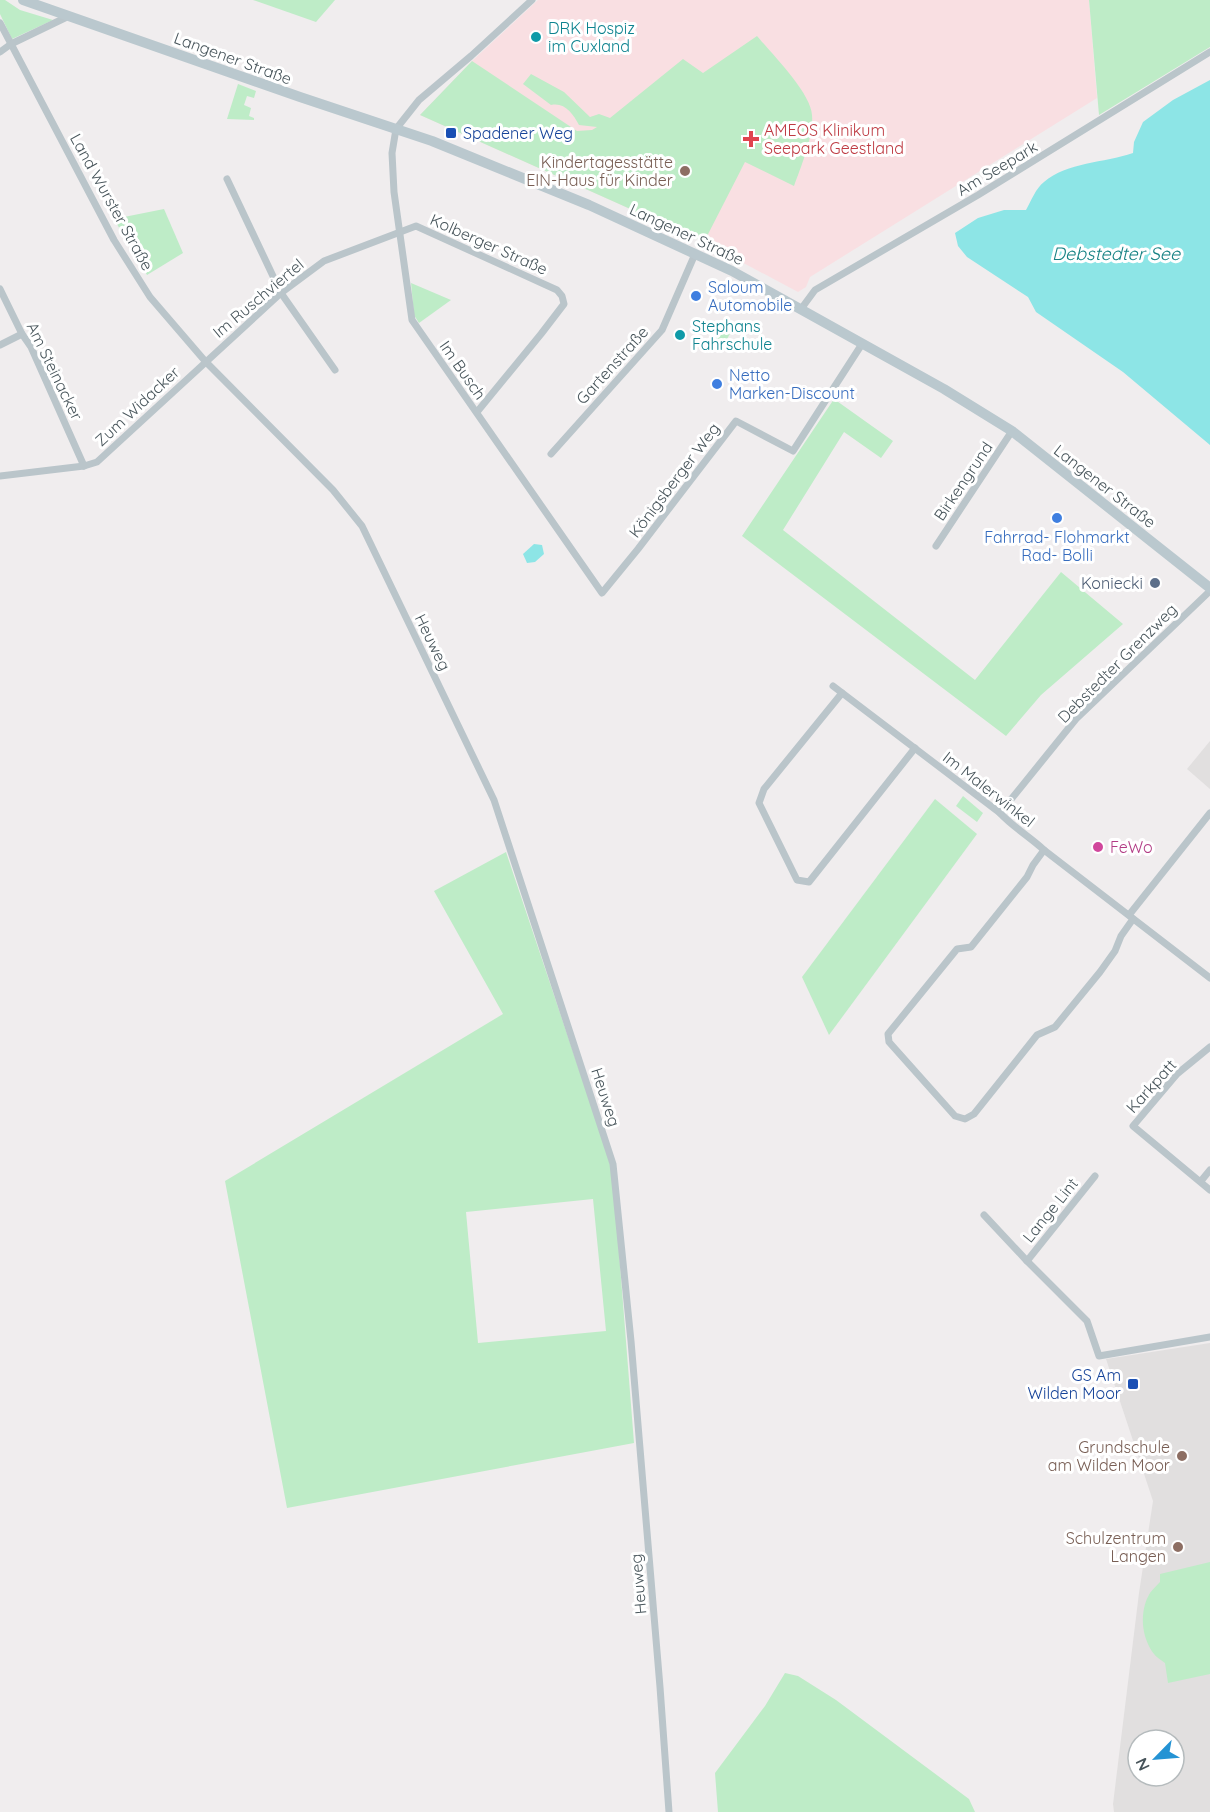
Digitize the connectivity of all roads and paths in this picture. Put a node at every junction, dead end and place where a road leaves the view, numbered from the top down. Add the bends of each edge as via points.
1 (23, 0) edge
2 (532, 0) edge
3 (69, 16) junction
4 (0, 23) edge
5 (11, 44) junction
6 (0, 52) edge
7 (1210, 52) edge
8 (396, 129) junction
9 (227, 178) dead end
10 (399, 233) junction
11 (695, 254) junction
12 (0, 289) edge
13 (281, 292) junction
14 (801, 309) junction
15 (22, 334) junction
16 (862, 344) junction
17 (0, 345) edge
18 (205, 361) junction
19 (335, 370) dead end
20 (477, 412) junction
21 (1012, 432) junction
22 (551, 454) dead end
23 (298, 456) joint
24 (84, 466) junction
25 (0, 476) edge
26 (936, 546) dead end
27 (1210, 589) edge
28 (602, 593) joint
29 (832, 686) dead end
30 (842, 693) junction
31 (915, 748) junction
32 (1000, 813) junction
33 (1210, 813) edge
34 (1044, 850) junction
35 (1131, 917) junction
36 (1210, 978) edge
37 (1210, 1047) edge
38 (1210, 1170) edge
39 (1095, 1176) dead end
40 (1200, 1181) junction
41 (1210, 1190) edge
42 (984, 1215) dead end
43 (1027, 1261) junction
44 (1210, 1337) edge
45 (669, 1812) edge

1 - 3 main road, Langener Straße
2 - 8 street via 419,100
3 - 5 street
3 - 8 main road, Langener Straße
4 - 5 street, Land Wurster Straße
5 - 6 street
5 - 18 street, Land Wurster Straße via 114,240 150,297
7 - 14 street, Am Seepark via 815,291
8 - 10 street, Im Busch via 392,153
8 - 11 main road, Langener Straße via 547,187
9 - 13 street
10 - 13 street, Im Ruschviertel via 324,261
10 - 20 street, Im Busch via 412,320
10 - 20 street, Kolberger Straße via 416,226 557,290 562,296 564,304
11 - 14 main road, Langener Straße
11 - 22 street, Gartenstraße via 662,330
12 - 15 street, Am Steinacker
13 - 18 street, Im Ruschviertel
13 - 19 street
14 - 16 main road, Langener Straße
15 - 17 street
15 - 24 street, Am Steinacker
16 - 21 main road, Langener Straße
16 - 28 street, Königsberger Weg via 793,452 736,421
18 - 23 street, Land Wurster Straße
18 - 24 street, Zum Widacker via 98,462
20 - 28 street, Im Busch
21 - 26 street, Birkengrund
21 - 27 main road, Langener Straße
23 - 45 street, Heuweg via 362,526 494,800 613,1164
24 - 25 street
27 - 32 street, Debstedter Grenzweg via 1076,719
29 - 30 street, Im Malerwinkel
30 - 31 street, Im Malerwinkel
30 - 31 street via 764,789 759,803 797,880 808,882
31 - 32 street, Im Malerwinkel
32 - 34 street, Im Malerwinkel
33 - 35 street
34 - 35 street, Im Malerwinkel
34 - 35 street via 971,947 957,949 888,1034 889,1042 955,1116 965,1119 974,1114 1037,1035 1055,1027 1115,951
35 - 36 street, Im Malerwinkel
37 - 40 street, Karkpatt via 1177,1074 1133,1126
38 - 40 street
39 - 43 street, Lange Lint
40 - 41 street, Karkpatt
42 - 43 street
43 - 44 street via 1087,1321 1099,1356

